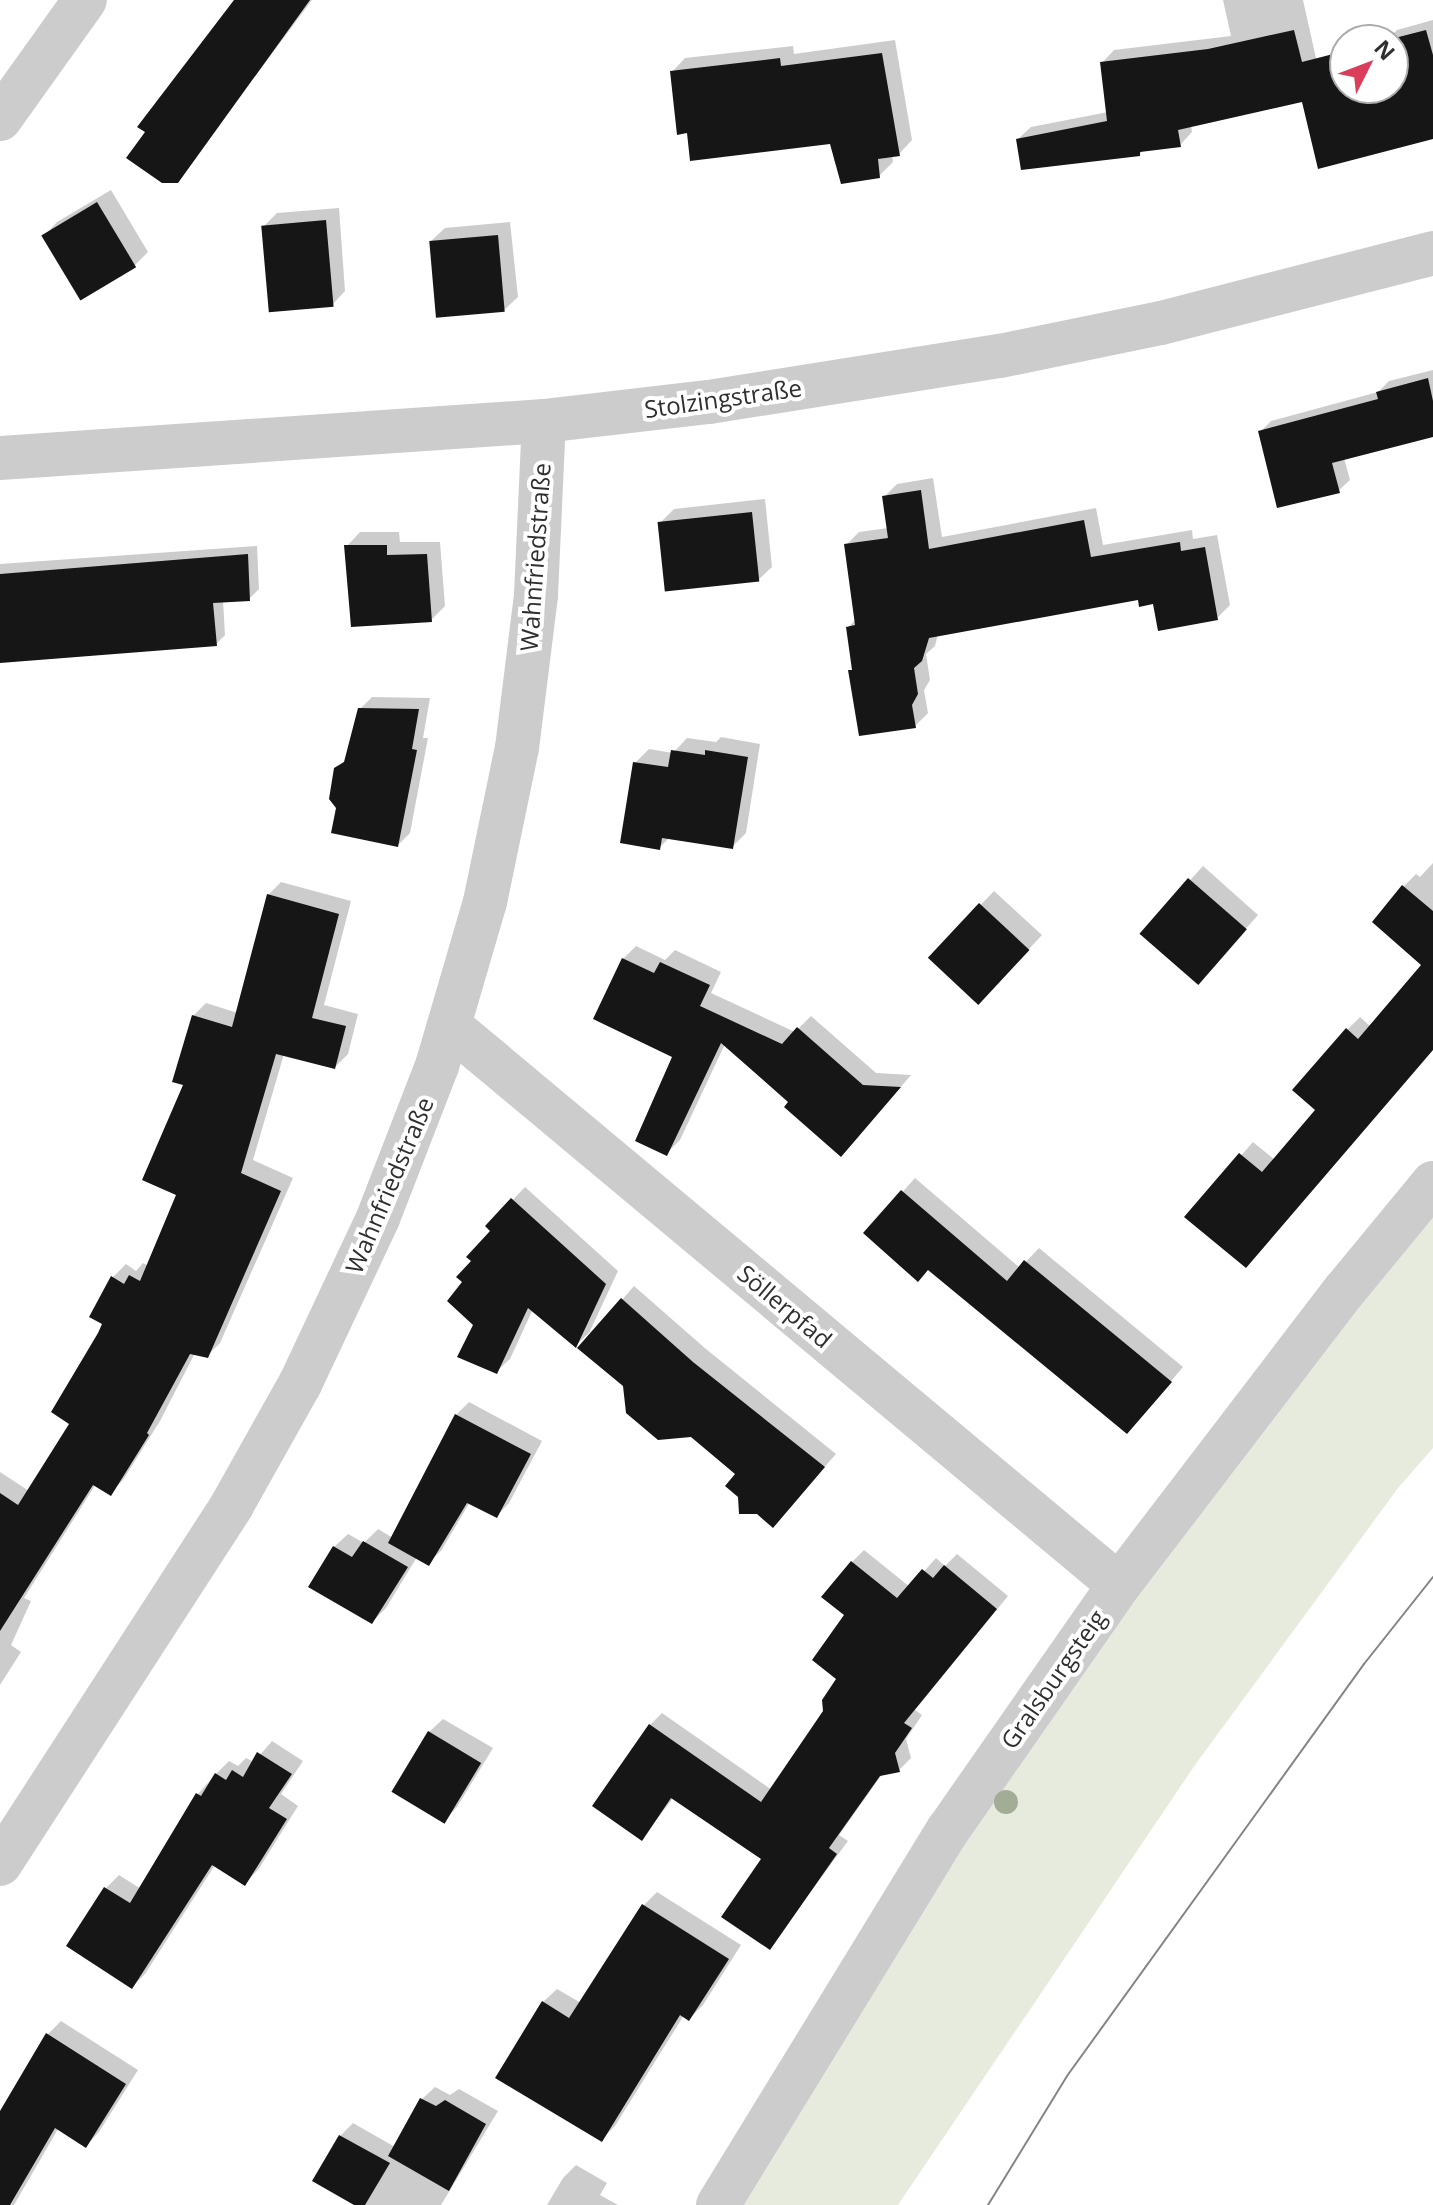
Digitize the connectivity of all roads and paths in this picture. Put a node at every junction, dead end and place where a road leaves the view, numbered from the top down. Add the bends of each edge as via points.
1 (85, 0) edge
2 (0, 119) edge
3 (1433, 253) edge
4 (544, 421) junction
5 (0, 458) edge
6 (451, 1027) junction
7 (1433, 1183) edge
8 (1119, 1585) junction
9 (0, 1864) edge
10 (718, 2205) edge

1 - 2 street
3 - 4 street, Stolzingstraße via 1161,323 1000,356 709,402
4 - 5 street, Stolzingstraße
4 - 6 street, Wahnfriedstraße via 536,595 517,748 485,902
6 - 8 street, Söllerpfad
6 - 9 street, Wahnfriedstraße via 378,1218 300,1384 232,1505
7 - 8 street, Gralsburgsteig
8 - 10 street, Gralsburgsteig via 948,1830

